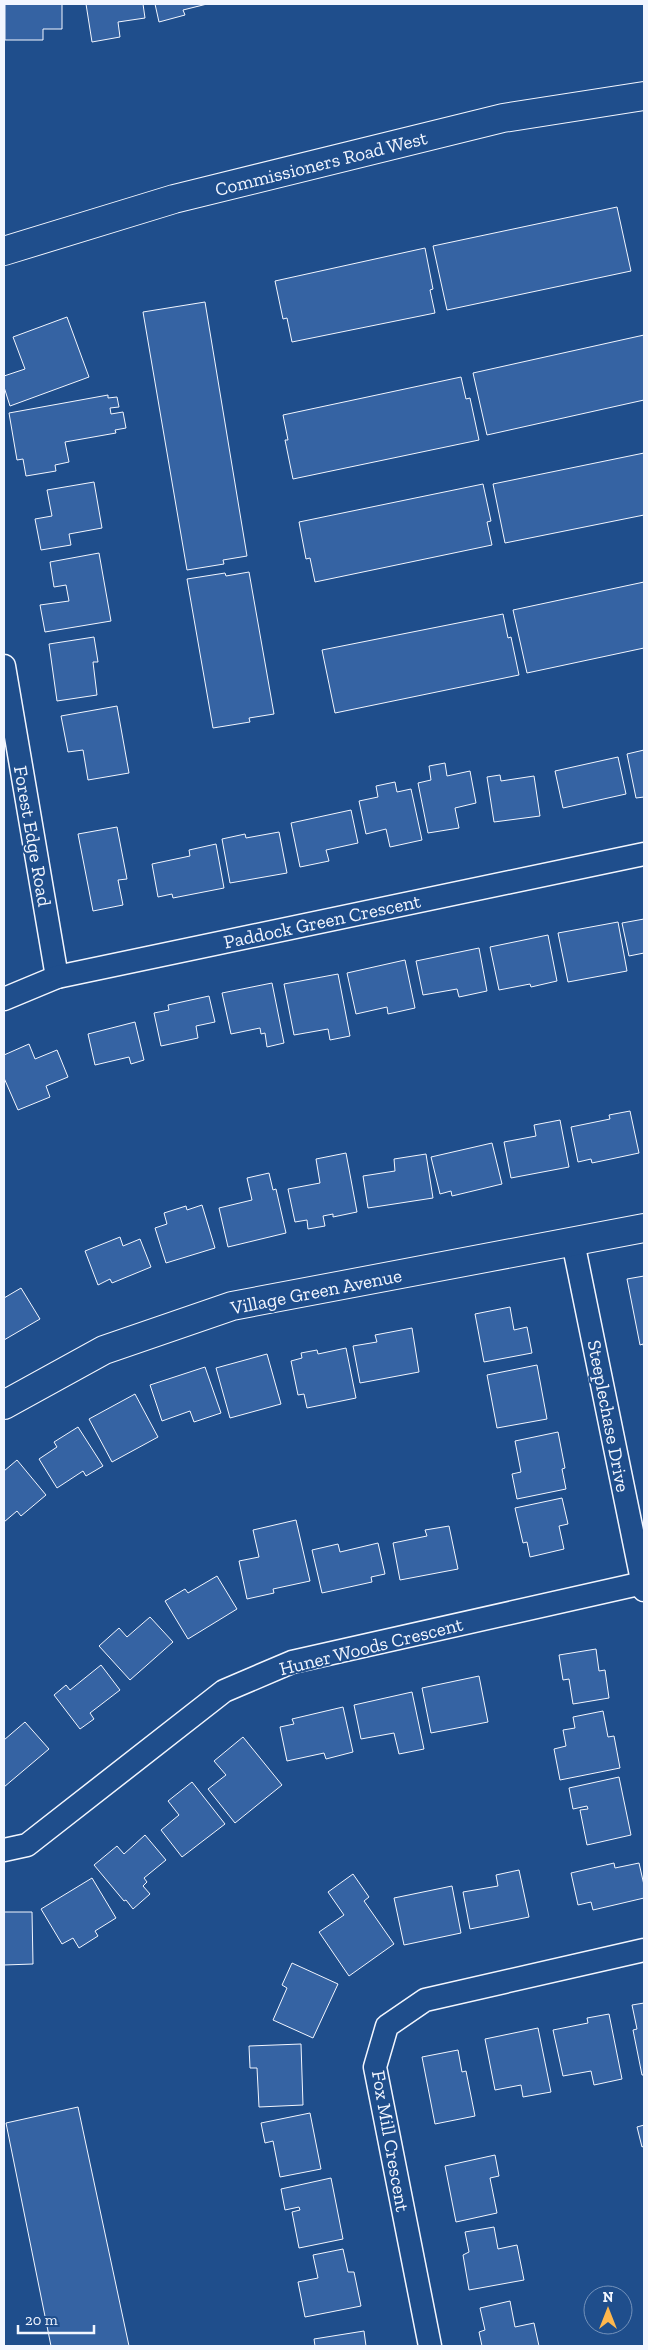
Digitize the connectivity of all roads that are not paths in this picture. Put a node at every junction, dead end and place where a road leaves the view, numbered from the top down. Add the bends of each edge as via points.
1 (644, 96) edge
2 (4, 251) edge
3 (4, 666) edge
4 (644, 854) edge
5 (57, 977) junction
6 (4, 999) edge
7 (644, 1228) edge
8 (574, 1242) junction
9 (4, 1405) edge
10 (644, 1587) edge
11 (4, 1850) edge
12 (644, 1950) edge
13 (430, 2346) edge

1 - 2 street, Commissioners Road West via 503,118 174,199
3 - 5 street, Forest Edge Road
4 - 5 street, Paddock Green Crescent
5 - 6 street, Paddock Green Crescent
7 - 8 street, Village Green Avenue
8 - 9 street, Village Green Avenue via 232,1306 104,1350
8 - 10 street, Steeplechase Drive
10 - 11 street, Huner Woods Crescent via 292,1662 224,1691 27,1845
12 - 13 street, Fox Mill Crescent via 425,2000 387,2026 375,2067

